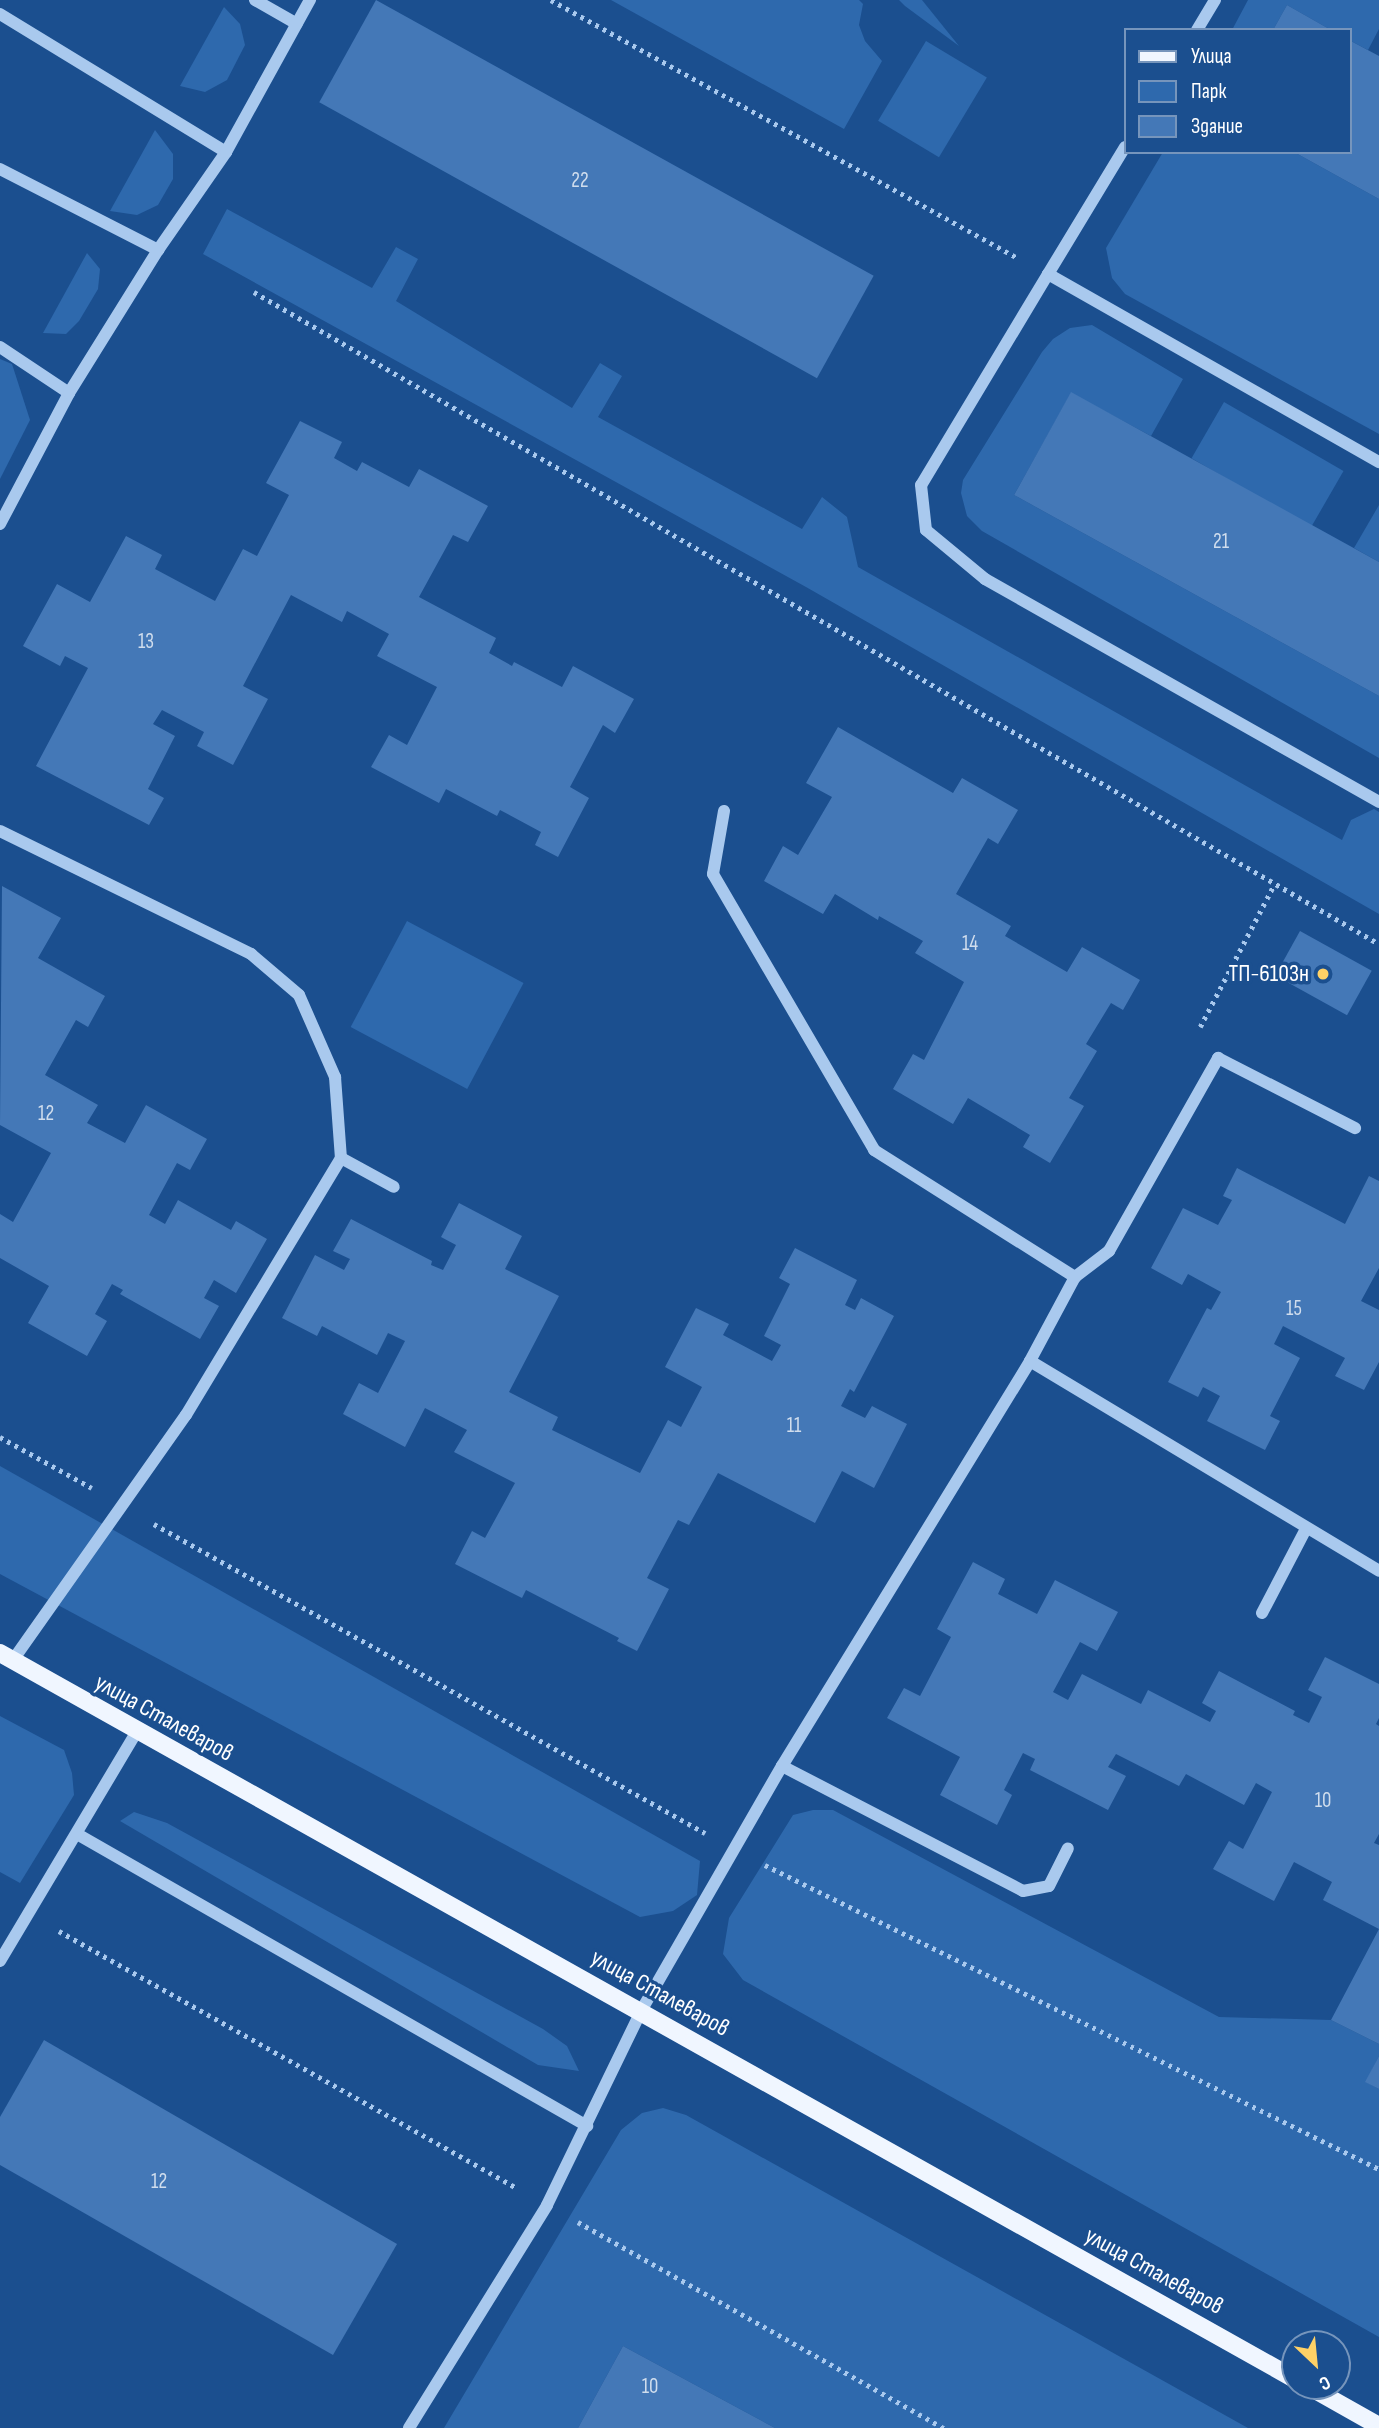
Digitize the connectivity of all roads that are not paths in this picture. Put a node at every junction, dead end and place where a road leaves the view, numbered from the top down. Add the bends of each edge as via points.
1 (256, 0) edge
2 (310, 0) edge
3 (1215, 0) edge
4 (0, 14) edge
5 (297, 24) junction
6 (1198, 28) edge
7 (1124, 150) edge
8 (226, 152) junction
9 (0, 169) edge
10 (158, 250) junction
11 (1048, 274) junction
12 (0, 347) edge
13 (69, 393) junction
14 (1379, 461) edge
15 (0, 524) edge
16 (1379, 802) edge
17 (724, 811) dead end
18 (0, 831) edge
19 (1355, 1128) dead end
20 (341, 1158) junction
21 (394, 1187) dead end
22 (1075, 1277) junction
23 (1030, 1360) junction
24 (1306, 1529) junction
25 (1379, 1571) edge
26 (1262, 1613) dead end
27 (6, 1656) edge
28 (137, 1731) junction
29 (782, 1766) junction
30 (77, 1834) junction
31 (1068, 1847) dead end
32 (0, 1961) edge
33 (641, 2011) junction
34 (587, 2126) junction
35 (1281, 2371) edge
36 (1333, 2400) edge
37 (1379, 2426) edge
38 (410, 2428) edge

1 - 5 lane
2 - 5 lane
3 - 6 lane
4 - 8 lane
5 - 8 lane
7 - 11 lane
8 - 10 lane
9 - 10 lane
10 - 13 lane
11 - 14 lane
11 - 16 lane via 921,485 926,530 985,579
12 - 13 lane
13 - 15 lane
17 - 22 lane via 713,874 874,1150
18 - 20 lane via 251,954 299,995 335,1077
19 - 22 lane via 1218,1058 1109,1251
20 - 21 lane
20 - 27 lane via 186,1415
22 - 23 lane
23 - 24 lane
23 - 29 lane
24 - 25 lane
24 - 26 lane
27 - 28 main road, улица Сталеваров
28 - 30 lane
28 - 33 main road, улица Сталеваров
29 - 31 lane via 1023,1891 1049,1886
29 - 33 lane
30 - 32 lane
30 - 34 lane
33 - 34 lane
33 - 35 main road, улица Сталеваров
34 - 38 lane via 547,2205
36 - 37 main road

